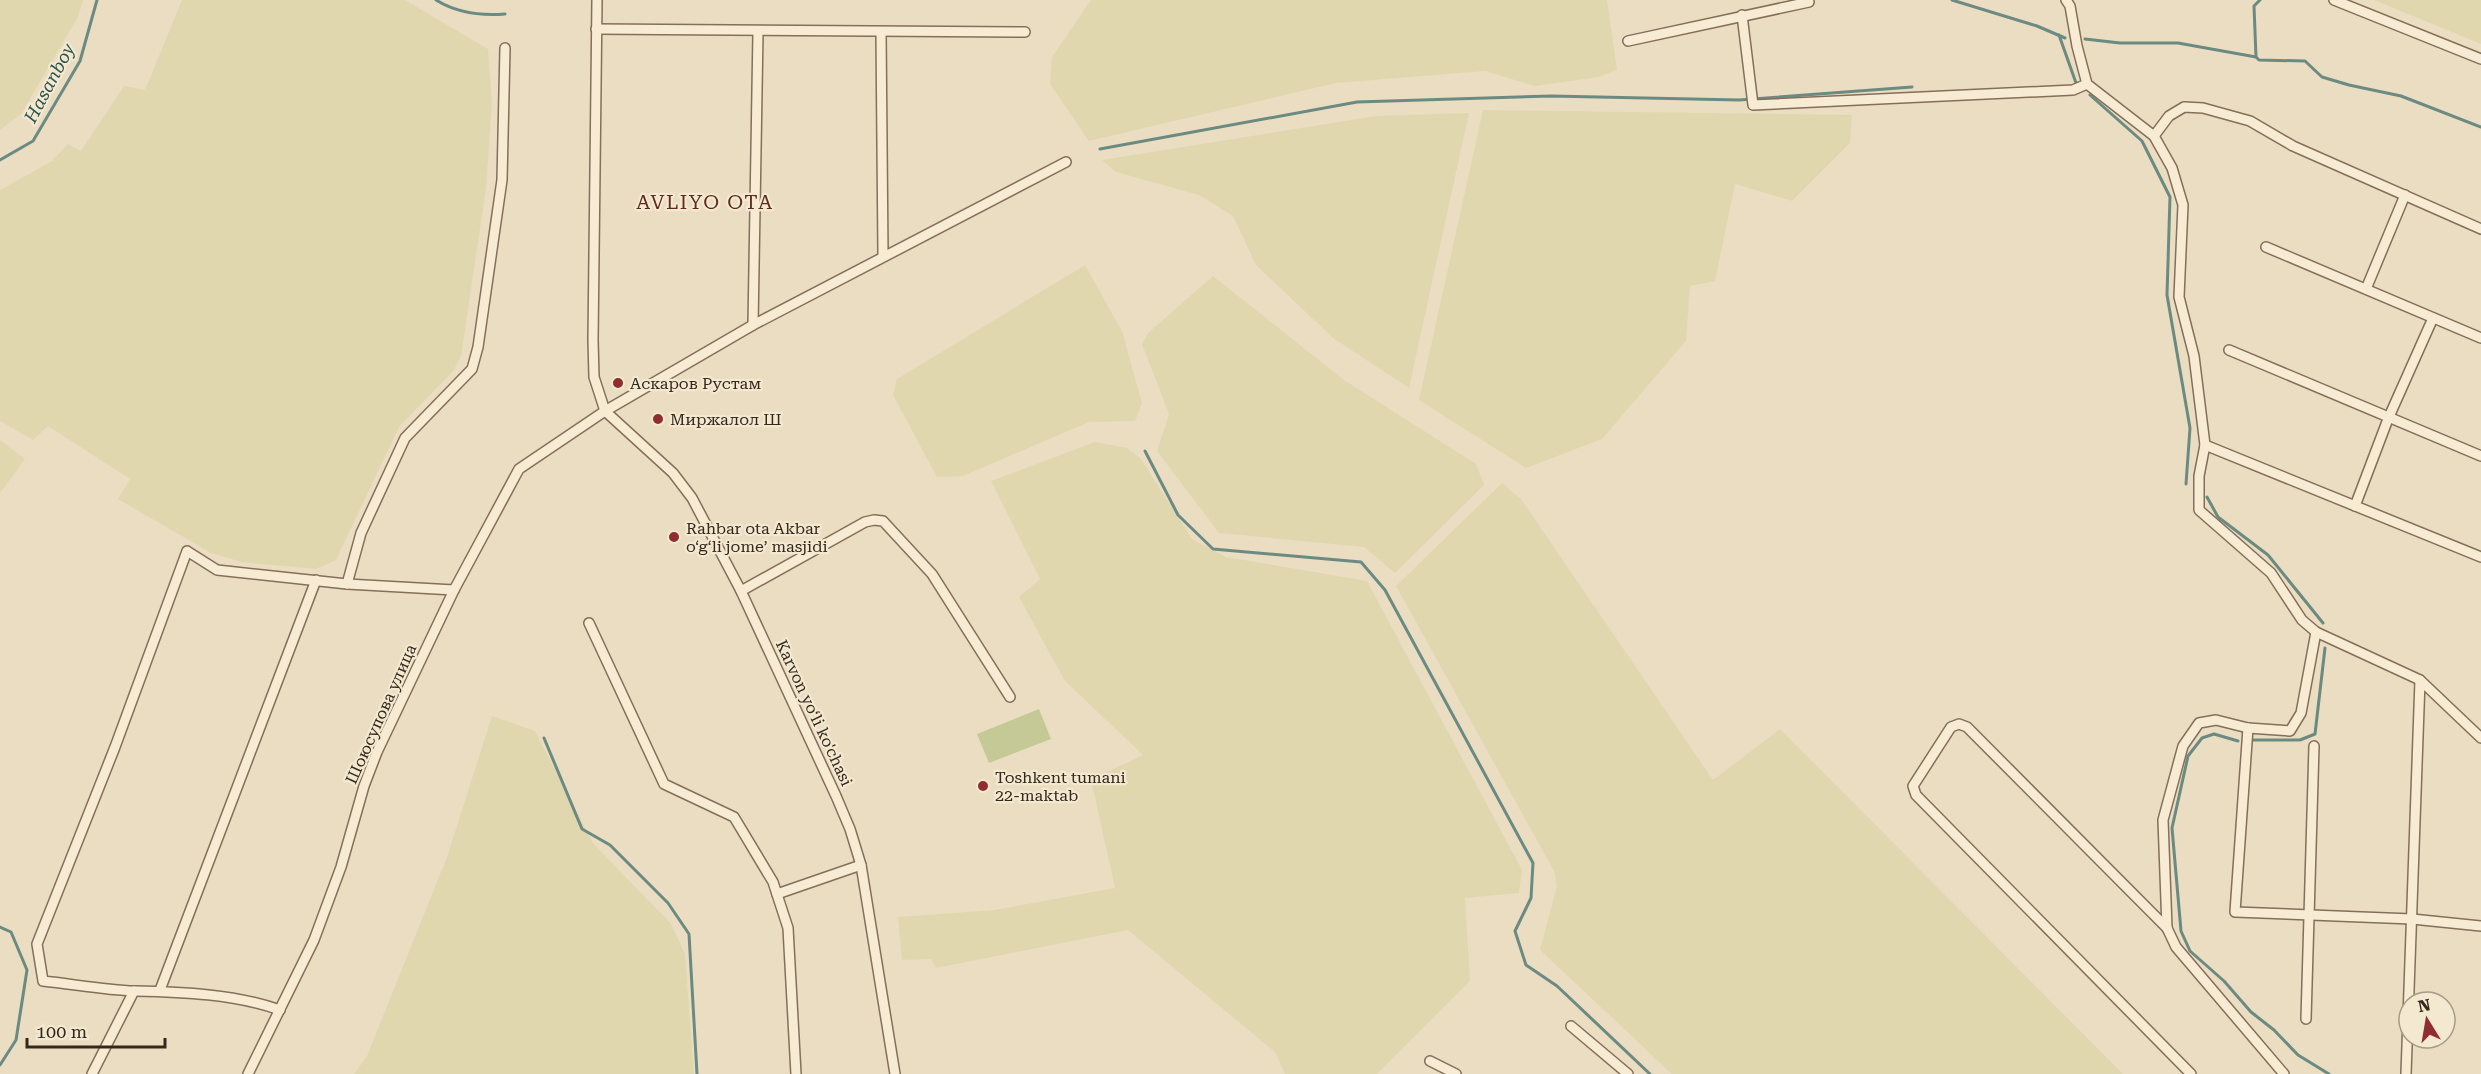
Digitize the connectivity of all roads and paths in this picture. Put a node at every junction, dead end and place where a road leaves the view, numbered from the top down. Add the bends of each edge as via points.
1 (597, 0) edge
2 (1808, 0) edge
3 (2066, 0) edge
4 (2334, 0) edge
5 (1742, 15) junction
6 (596, 29) junction
7 (758, 32) junction
8 (881, 32) junction
9 (1025, 32) dead end
10 (1628, 40) dead end
11 (505, 48) dead end
12 (2481, 59) edge
13 (2087, 84) junction
14 (2154, 136) junction
15 (1066, 162) dead end
16 (2405, 195) junction
17 (2481, 229) edge
18 (2266, 247) dead end
19 (883, 255) junction
20 (2366, 289) junction
21 (2433, 318) junction
22 (753, 324) junction
23 (2481, 338) edge
24 (2229, 350) dead end
25 (605, 411) junction
26 (2388, 419) junction
27 (2205, 445) junction
28 (2481, 456) edge
29 (2355, 506) junction
30 (2481, 557) edge
31 (316, 580) junction
32 (347, 584) junction
33 (454, 590) junction
34 (741, 591) junction
35 (589, 623) dead end
36 (2316, 632) junction
37 (2420, 680) junction
38 (1010, 697) dead end
39 (2248, 728) junction
40 (2481, 738) edge
41 (2314, 746) dead end
42 (861, 865) junction
43 (777, 894) junction
44 (2309, 915) junction
45 (2412, 919) junction
46 (2481, 926) edge
47 (2167, 928) junction
48 (160, 990) junction
49 (134, 991) junction
50 (280, 1010) junction
51 (2306, 1018) dead end
52 (1571, 1026) dead end
53 (1430, 1061) dead end
54 (92, 1074) edge
55 (248, 1074) edge
56 (795, 1074) edge
57 (895, 1074) edge
58 (1456, 1074) edge
59 (1628, 1074) edge
60 (2191, 1074) edge
61 (2284, 1074) edge
62 (2406, 1074) edge

1 - 6 street
2 - 5 street
3 - 13 street
4 - 12 street
5 - 10 street
5 - 13 street via 1753,105 2073,90
6 - 7 street
6 - 25 street via 593,365
7 - 8 street
7 - 22 street
8 - 9 street
8 - 19 street
11 - 32 street via 502,180 472,369 405,438 361,533
13 - 14 street
14 - 16 street via 2169,116 2184,107 2203,108 2250,121 2293,146
14 - 27 street via 2172,168 2183,205 2179,297 2194,356
15 - 19 street, Шоюсупова улица
16 - 17 street
16 - 20 street
18 - 20 street
19 - 22 street, Шоюсупова улица
20 - 21 street
21 - 23 street
21 - 26 street
22 - 25 street, Шоюсупова улица
24 - 26 street
25 - 33 street, Шоюсупова улица via 519,469
25 - 34 street, Karvon yo‘li ko'chasi via 680,481
26 - 28 street
26 - 29 street
27 - 29 street
27 - 36 street via 2199,476 2199,510 2271,573 2302,620
29 - 30 street
31 - 32 street
31 - 48 street
31 - 49 street via 218,570 187,551 37,944 43,981
32 - 33 street
33 - 50 street, Шоюсупова улица via 377,752 314,940
34 - 38 street via 865,522 883,521 932,574
34 - 42 street, Karvon yo‘li ko'chasi via 839,804
35 - 43 street via 664,784 734,817
36 - 37 street
36 - 39 street via 2301,713 2290,731
37 - 40 street
37 - 45 street
39 - 44 street via 2235,912
39 - 47 street via 2216,720 2199,723 2182,746 2163,820
41 - 44 street
42 - 43 street
42 - 57 street, Karvon yo‘li ko'chasi
43 - 56 street via 788,928
44 - 45 street
44 - 51 street
45 - 46 street
45 - 62 street
47 - 60 street via 1967,727 1951,727 1913,786 1916,795
47 - 61 street via 2176,947
48 - 49 street
48 - 50 street via 261,1003
49 - 54 street
50 - 55 street, Шоюсупова улица
52 - 59 street
53 - 58 street

